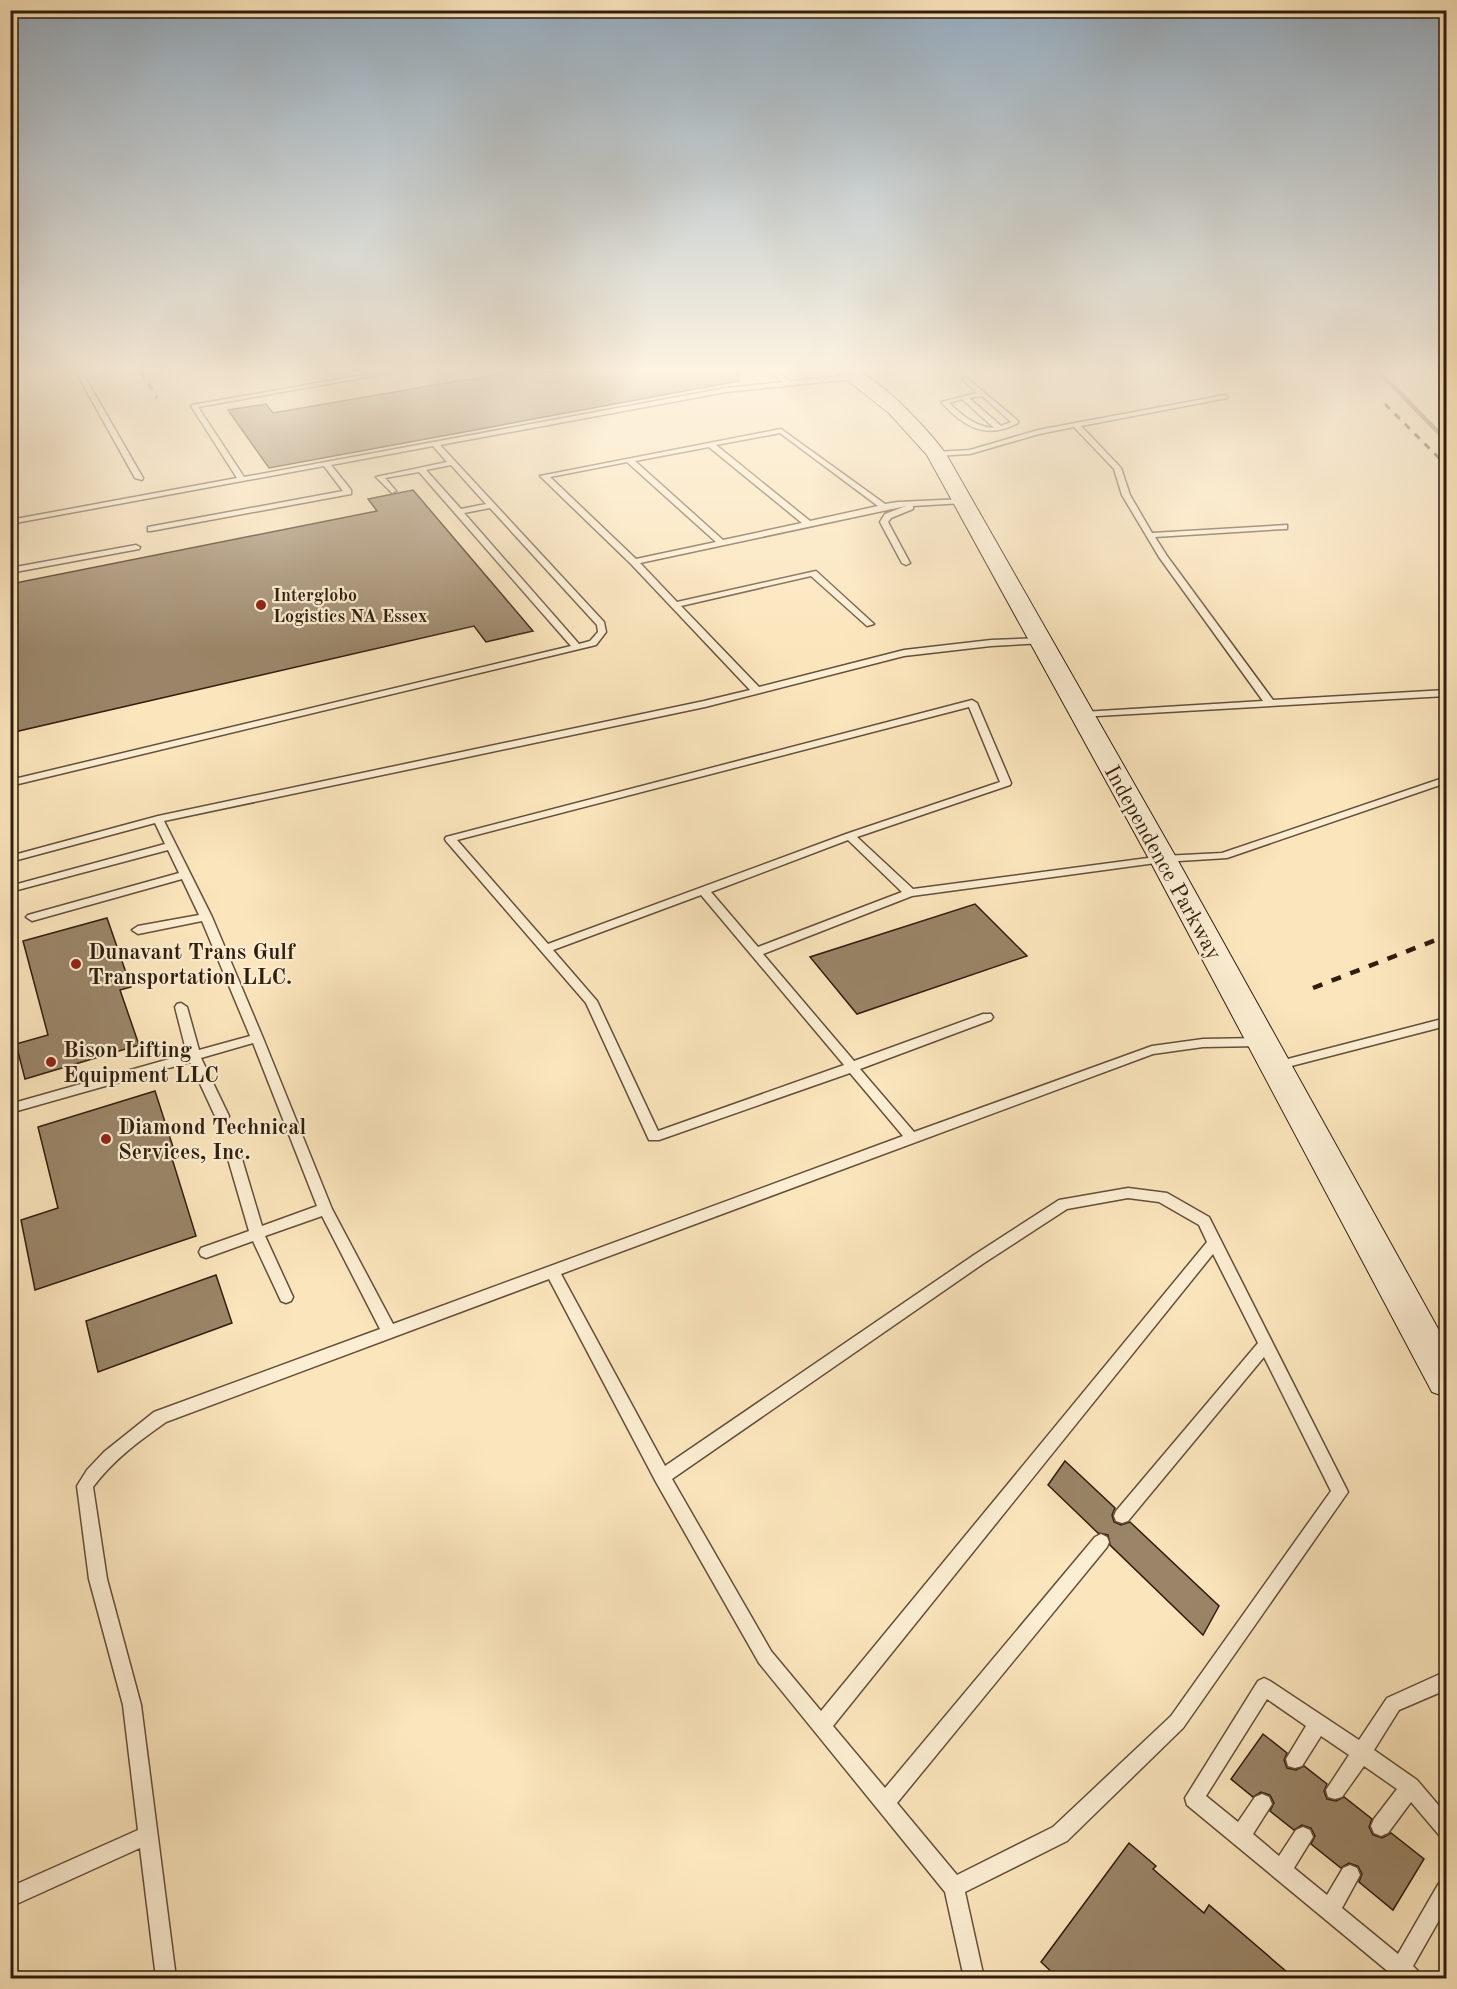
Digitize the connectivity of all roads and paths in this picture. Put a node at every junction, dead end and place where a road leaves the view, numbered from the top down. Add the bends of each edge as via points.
1 (132, 465) edge
2 (232, 465) edge
3 (316, 465) edge
4 (327, 465) edge
5 (443, 465) edge
6 (454, 465) edge
7 (603, 465) edge
8 (634, 465) edge
9 (736, 465) edge
10 (827, 465) edge
11 (942, 465) edge
12 (1114, 465) edge
13 (421, 469) junction
14 (139, 478) dead end
15 (241, 478) junction
16 (392, 491) dead end
17 (963, 501) junction
18 (919, 503) junction
19 (492, 505) junction
20 (884, 507) junction
21 (459, 512) junction
22 (10, 522) edge
23 (809, 524) junction
24 (1284, 527) dead end
25 (151, 529) dead end
26 (1151, 535) junction
27 (722, 543) junction
28 (136, 547) dead end
29 (634, 562) junction
30 (906, 563) dead end
31 (10, 571) edge
32 (675, 605) junction
33 (870, 624) dead end
34 (1042, 641) junction
35 (577, 647) junction
36 (757, 691) junction
37 (1446, 693) edge
38 (1270, 703) junction
39 (1083, 715) junction
40 (1446, 780) edge
41 (10, 783) edge
42 (158, 819) junction
43 (850, 836) junction
44 (171, 846) junction
45 (10, 859) edge
46 (1163, 860) junction
47 (186, 875) junction
48 (13, 889) dead end
49 (704, 891) junction
50 (910, 893) junction
51 (32, 917) dead end
52 (206, 917) junction
53 (138, 930) dead end
54 (546, 949) junction
55 (756, 952) junction
56 (180, 1007) dead end
57 (987, 1017) dead end
58 (1446, 1022) edge
59 (257, 1038) junction
60 (1262, 1042) junction
61 (194, 1056) junction
62 (1276, 1066) junction
63 (852, 1067) junction
64 (10, 1109) edge
65 (222, 1116) dead end
66 (912, 1138) junction
67 (236, 1159) dead end
68 (325, 1209) junction
69 (257, 1233) junction
70 (1215, 1242) junction
71 (206, 1252) dead end
72 (552, 1271) junction
73 (286, 1297) dead end
74 (389, 1332) junction
75 (1266, 1344) junction
76 (1446, 1380) edge
77 (662, 1477) junction
78 (1122, 1516) dead end
79 (1101, 1542) dead end
80 (1446, 1683) edge
81 (1318, 1724) junction
82 (822, 1725) junction
83 (1362, 1753) junction
84 (1295, 1759) dead end
85 (1410, 1787) junction
86 (1335, 1790) dead end
87 (885, 1802) junction
88 (1262, 1804) dead end
89 (1381, 1826) dead end
90 (1446, 1828) edge
91 (148, 1835) junction
92 (1240, 1836) junction
93 (1303, 1837) dead end
94 (1281, 1870) junction
95 (1350, 1875) dead end
96 (954, 1887) junction
97 (1446, 1890) edge
98 (10, 1897) edge
99 (1329, 1911) junction
100 (1408, 1976) edge
101 (166, 1978) edge
102 (974, 1978) edge

1 - 14 lane
2 - 15 lane
3 - 15 lane
4 - 25 lane via 348,492
5 - 13 lane
6 - 19 lane
7 - 29 lane via 544,476
8 - 27 lane
9 - 23 lane
10 - 20 lane
11 - 17 main road, Independence Parkway
12 - 26 lane via 1126,495
13 - 16 lane via 380,477
13 - 21 lane
15 - 22 lane
17 - 18 lane
17 - 34 main road, Independence Parkway
18 - 20 lane
18 - 30 lane via 888,516 884,522
19 - 21 lane
19 - 35 lane via 601,624 599,638
20 - 23 lane
21 - 35 lane
23 - 27 lane
24 - 26 lane
26 - 38 lane
27 - 29 lane
28 - 31 lane
29 - 32 lane
32 - 33 lane via 813,573
32 - 36 lane
34 - 36 lane via 904,653
34 - 39 main road, Independence Parkway
35 - 41 lane
36 - 42 lane
37 - 38 lane
38 - 39 lane
39 - 46 main road, Independence Parkway
40 - 46 lane via 1223,856
42 - 44 lane
42 - 45 lane
43 - 49 lane
43 - 50 lane
43 - 54 lane via 1006,783 972,703 450,839
44 - 47 lane
44 - 48 lane
46 - 50 lane
46 - 60 main road, Independence Parkway
47 - 51 lane
47 - 52 lane
49 - 54 lane
49 - 55 lane
50 - 55 lane
52 - 53 lane
52 - 59 lane
54 - 63 lane via 591,1001 654,1137
55 - 63 lane
56 - 61 lane
57 - 63 lane
58 - 62 lane
59 - 61 lane
59 - 68 lane
60 - 62 main road, Independence Parkway
60 - 66 lane via 1203,1043 1152,1050
61 - 64 lane
61 - 65 lane
62 - 76 main road, Independence Parkway
63 - 66 lane
66 - 72 lane
67 - 69 lane
68 - 69 lane
68 - 74 lane
69 - 71 lane
69 - 73 lane
70 - 75 lane
70 - 77 lane via 1204,1221 1162,1197 1128,1193 1064,1204 979,1258
70 - 82 lane
72 - 74 lane
72 - 77 lane
74 - 91 lane via 160,1417 99,1466 86,1486 98,1579 132,1705
75 - 78 lane
75 - 96 lane via 1340,1492 1177,1722 1060,1834
77 - 82 lane via 765,1657
79 - 87 lane
80 - 83 lane via 1393,1704
81 - 83 lane
81 - 84 lane
81 - 92 lane via 1264,1687 1194,1798
82 - 87 lane
83 - 85 lane
83 - 86 lane
85 - 89 lane
85 - 90 lane
87 - 96 lane
88 - 92 lane
91 - 98 lane
91 - 101 lane
92 - 94 lane
93 - 94 lane
94 - 99 lane
95 - 99 lane
96 - 102 lane
97 - 100 lane
99 - 100 lane

